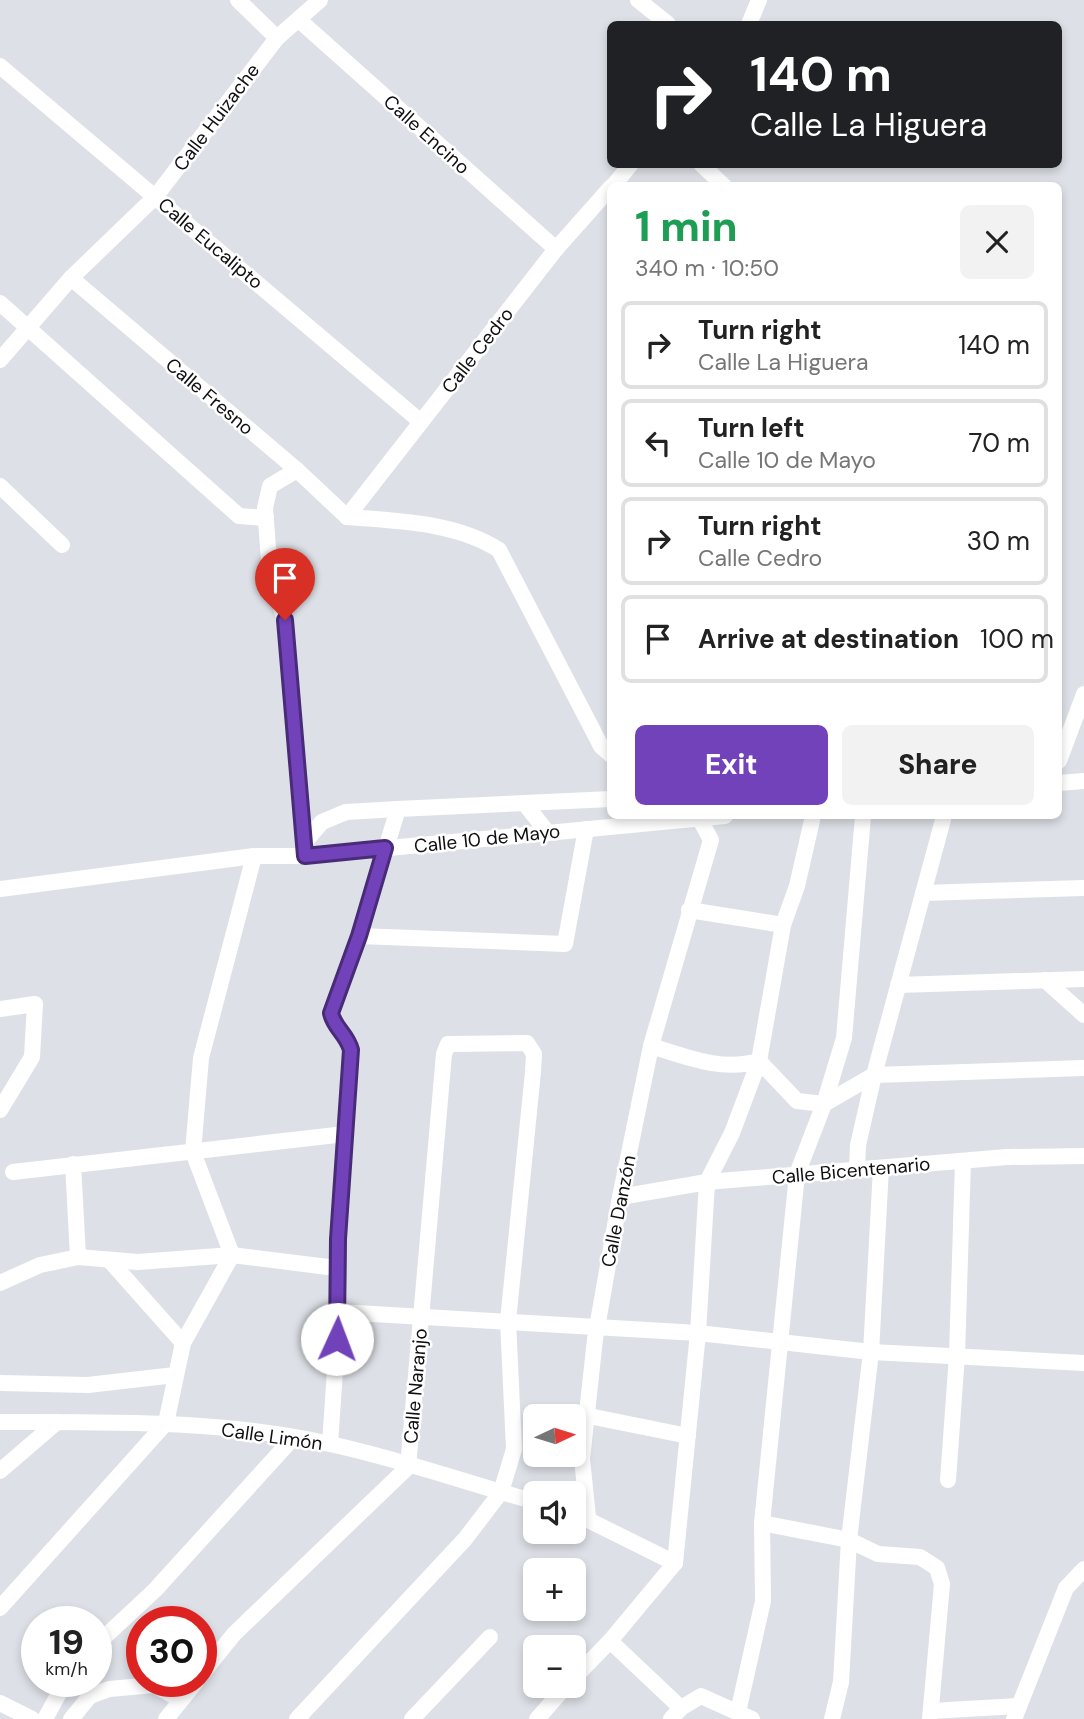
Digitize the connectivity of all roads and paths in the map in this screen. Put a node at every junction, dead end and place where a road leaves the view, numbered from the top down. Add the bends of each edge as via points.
1 (238, 0) edge
2 (320, 0) edge
3 (638, 0) edge
4 (758, 0) edge
5 (299, 20) junction
6 (664, 21) edge
7 (750, 21) edge
8 (277, 37) junction
9 (0, 66) edge
10 (628, 168) edge
11 (705, 168) edge
12 (615, 182) edge
13 (720, 182) edge
14 (607, 192) edge
15 (156, 196) junction
16 (555, 249) junction
17 (71, 278) junction
18 (0, 303) edge
19 (29, 327) junction
20 (0, 360) edge
21 (421, 422) junction
22 (297, 470) junction
23 (0, 486) edge
24 (347, 517) junction
25 (266, 518) junction
26 (62, 545) dead end
27 (1084, 694) edge
28 (607, 751) edge
29 (1062, 753) edge
30 (1084, 781) edge
31 (1062, 783) edge
32 (607, 799) edge
33 (525, 804) junction
34 (398, 808) junction
35 (653, 819) edge
36 (700, 819) edge
37 (812, 819) edge
38 (863, 819) edge
39 (943, 819) edge
40 (586, 829) junction
41 (548, 833) junction
42 (385, 848) junction
43 (304, 850) junction
44 (254, 856) junction
45 (1084, 888) edge
46 (0, 889) edge
47 (923, 892) junction
48 (689, 910) junction
49 (783, 925) junction
50 (359, 936) junction
51 (1084, 979) edge
52 (1045, 980) junction
53 (898, 985) junction
54 (0, 1009) edge
55 (1084, 1015) edge
56 (651, 1046) junction
57 (759, 1061) junction
58 (1084, 1068) edge
59 (874, 1075) junction
60 (824, 1104) junction
61 (0, 1111) edge
62 (345, 1134) junction
63 (193, 1152) junction
64 (1084, 1156) edge
65 (963, 1161) junction
66 (73, 1164) junction
67 (881, 1168) junction
68 (858, 1169) junction
69 (13, 1172) dead end
70 (796, 1174) junction
71 (708, 1182) junction
72 (620, 1197) junction
73 (232, 1255) junction
74 (78, 1257) junction
75 (111, 1262) junction
76 (337, 1268) junction
77 (0, 1283) edge
78 (339, 1312) junction
79 (421, 1318) junction
80 (508, 1321) junction
81 (597, 1328) junction
82 (698, 1333) junction
83 (780, 1342) junction
84 (183, 1343) junction
85 (871, 1352) junction
86 (957, 1355) junction
87 (1084, 1363) edge
88 (175, 1375) junction
89 (0, 1383) edge
90 (589, 1416) junction
91 (0, 1422) edge
92 (57, 1422) junction
93 (166, 1423) junction
94 (688, 1436) junction
95 (293, 1438) junction
96 (330, 1444) junction
97 (408, 1466) junction
98 (0, 1471) edge
99 (948, 1480) dead end
100 (582, 1481) edge
101 (501, 1492) junction
102 (523, 1498) edge
103 (586, 1518) edge
104 (762, 1523) junction
105 (849, 1540) junction
106 (675, 1563) junction
107 (1084, 1569) edge
108 (0, 1608) edge
109 (112, 1630) edge
110 (491, 1637) dead end
111 (610, 1641) junction
112 (217, 1655) edge
113 (586, 1666) edge
114 (112, 1689) edge
115 (57, 1697) edge
116 (82, 1697) edge
117 (184, 1697) edge
118 (556, 1698) edge
119 (181, 1700) junction
120 (0, 1703) edge
121 (1016, 1712) edge
122 (676, 1714) edge
123 (930, 1715) edge
124 (745, 1716) edge
125 (32, 1719) edge
126 (45, 1719) edge
127 (71, 1719) edge
128 (166, 1719) edge
129 (297, 1719) edge
130 (412, 1719) edge
131 (537, 1719) edge
132 (832, 1719) edge

1 - 8 street
2 - 5 street, Calle Huizache
3 - 6 street
4 - 7 street
5 - 8 street, Calle Huizache
5 - 16 street, Calle Encino
8 - 15 street, Calle Huizache
9 - 15 street, Calle Eucalipto
10 - 12 street, Calle Cedro
11 - 13 street
14 - 16 street, Calle Cedro
15 - 17 street, Calle Huizache
15 - 21 street, Calle Eucalipto
16 - 21 street, Calle Cedro
17 - 19 street, Calle Huizache
17 - 22 street, Calle Fresno
18 - 19 street
19 - 20 street, Calle Huizache
19 - 25 street via 239,516
21 - 24 street, Calle Cedro
22 - 24 street, Calle Fresno
22 - 25 street via 270,486
23 - 26 street
24 - 28 street via 477,536 499,550
25 - 43 street via 270,575 285,620
27 - 29 street
30 - 31 street
32 - 33 street
33 - 34 street
33 - 41 street
34 - 42 street
34 - 43 street via 346,812 322,822
35 - 40 street, Calle 10 de Mayo
36 - 48 street, Calle Danzón via 711,840
37 - 49 street
38 - 60 street via 844,1038
39 - 47 street
40 - 41 street, Calle 10 de Mayo
40 - 50 street via 565,944
41 - 42 street, Calle 10 de Mayo
42 - 43 street, Calle 10 de Mayo
42 - 50 street
43 - 44 street, Calle 10 de Mayo
44 - 46 street, Calle 10 de Mayo
44 - 63 street via 201,1058
45 - 47 street
47 - 53 street
48 - 49 street
48 - 56 street, Calle Danzón
49 - 57 street
50 - 62 street via 331,1013 332,1023 348,1038 351,1050
51 - 52 street
52 - 53 street
52 - 55 street
53 - 59 street
54 - 61 street via 35,1004 32,1057
56 - 57 street via 708,1064 741,1066
56 - 72 street, Calle Danzón
57 - 60 street via 797,1101
57 - 71 street
58 - 59 street
59 - 60 street
59 - 68 street via 858,1145
60 - 70 street
62 - 63 street
62 - 76 street
63 - 66 street
63 - 73 street
64 - 65 street, Calle Bicentenario
65 - 67 street, Calle Bicentenario
65 - 86 street
66 - 69 street
66 - 74 street
67 - 68 street, Calle Bicentenario
67 - 85 street
68 - 70 street, Calle Bicentenario
70 - 71 street, Calle Bicentenario
70 - 83 street
71 - 72 street, Calle Bicentenario
71 - 82 street
72 - 81 street, Calle Danzón
73 - 75 street
73 - 76 street
73 - 84 street
74 - 75 street
74 - 77 street via 40,1265
75 - 84 street
76 - 78 street
78 - 79 street
78 - 96 street
79 - 80 street
79 - 80 street, Calle Naranjo via 444,1054 448,1044 510,1042 527,1044 534,1054
79 - 97 street, Calle Naranjo
80 - 81 street
80 - 101 street via 514,1449
81 - 82 street
81 - 90 street, Calle Danzón
82 - 83 street
82 - 94 street
83 - 85 street
83 - 104 street
84 - 88 street
85 - 86 street
85 - 105 street
86 - 87 street
86 - 99 street
88 - 89 street via 88,1385
88 - 93 street
90 - 94 street
90 - 100 street, Calle Danzón
91 - 92 street, Calle Limón
92 - 93 street, Calle Limón
92 - 98 street
93 - 95 street, Calle Limón
93 - 108 street
94 - 106 street
95 - 96 street, Calle Limón
95 - 109 street via 155,1590
96 - 97 street, Calle Limón
97 - 101 street, Calle Limón
97 - 112 street, Calle Naranjo
101 - 102 street, Calle Limón
101 - 129 street via 466,1539
103 - 106 street
104 - 105 street
104 - 124 street via 763,1601
105 - 123 street via 878,1554 920,1557 937,1568 942,1584
105 - 132 street via 841,1682
106 - 111 street
107 - 121 street via 1066,1588
110 - 130 street
111 - 113 street
111 - 122 street
114 - 119 street via 154,1685
115 - 126 street
116 - 127 street
117 - 119 street
118 - 131 street
119 - 128 street
120 - 125 street
121 - 123 street
122 - 124 street via 701,1696

